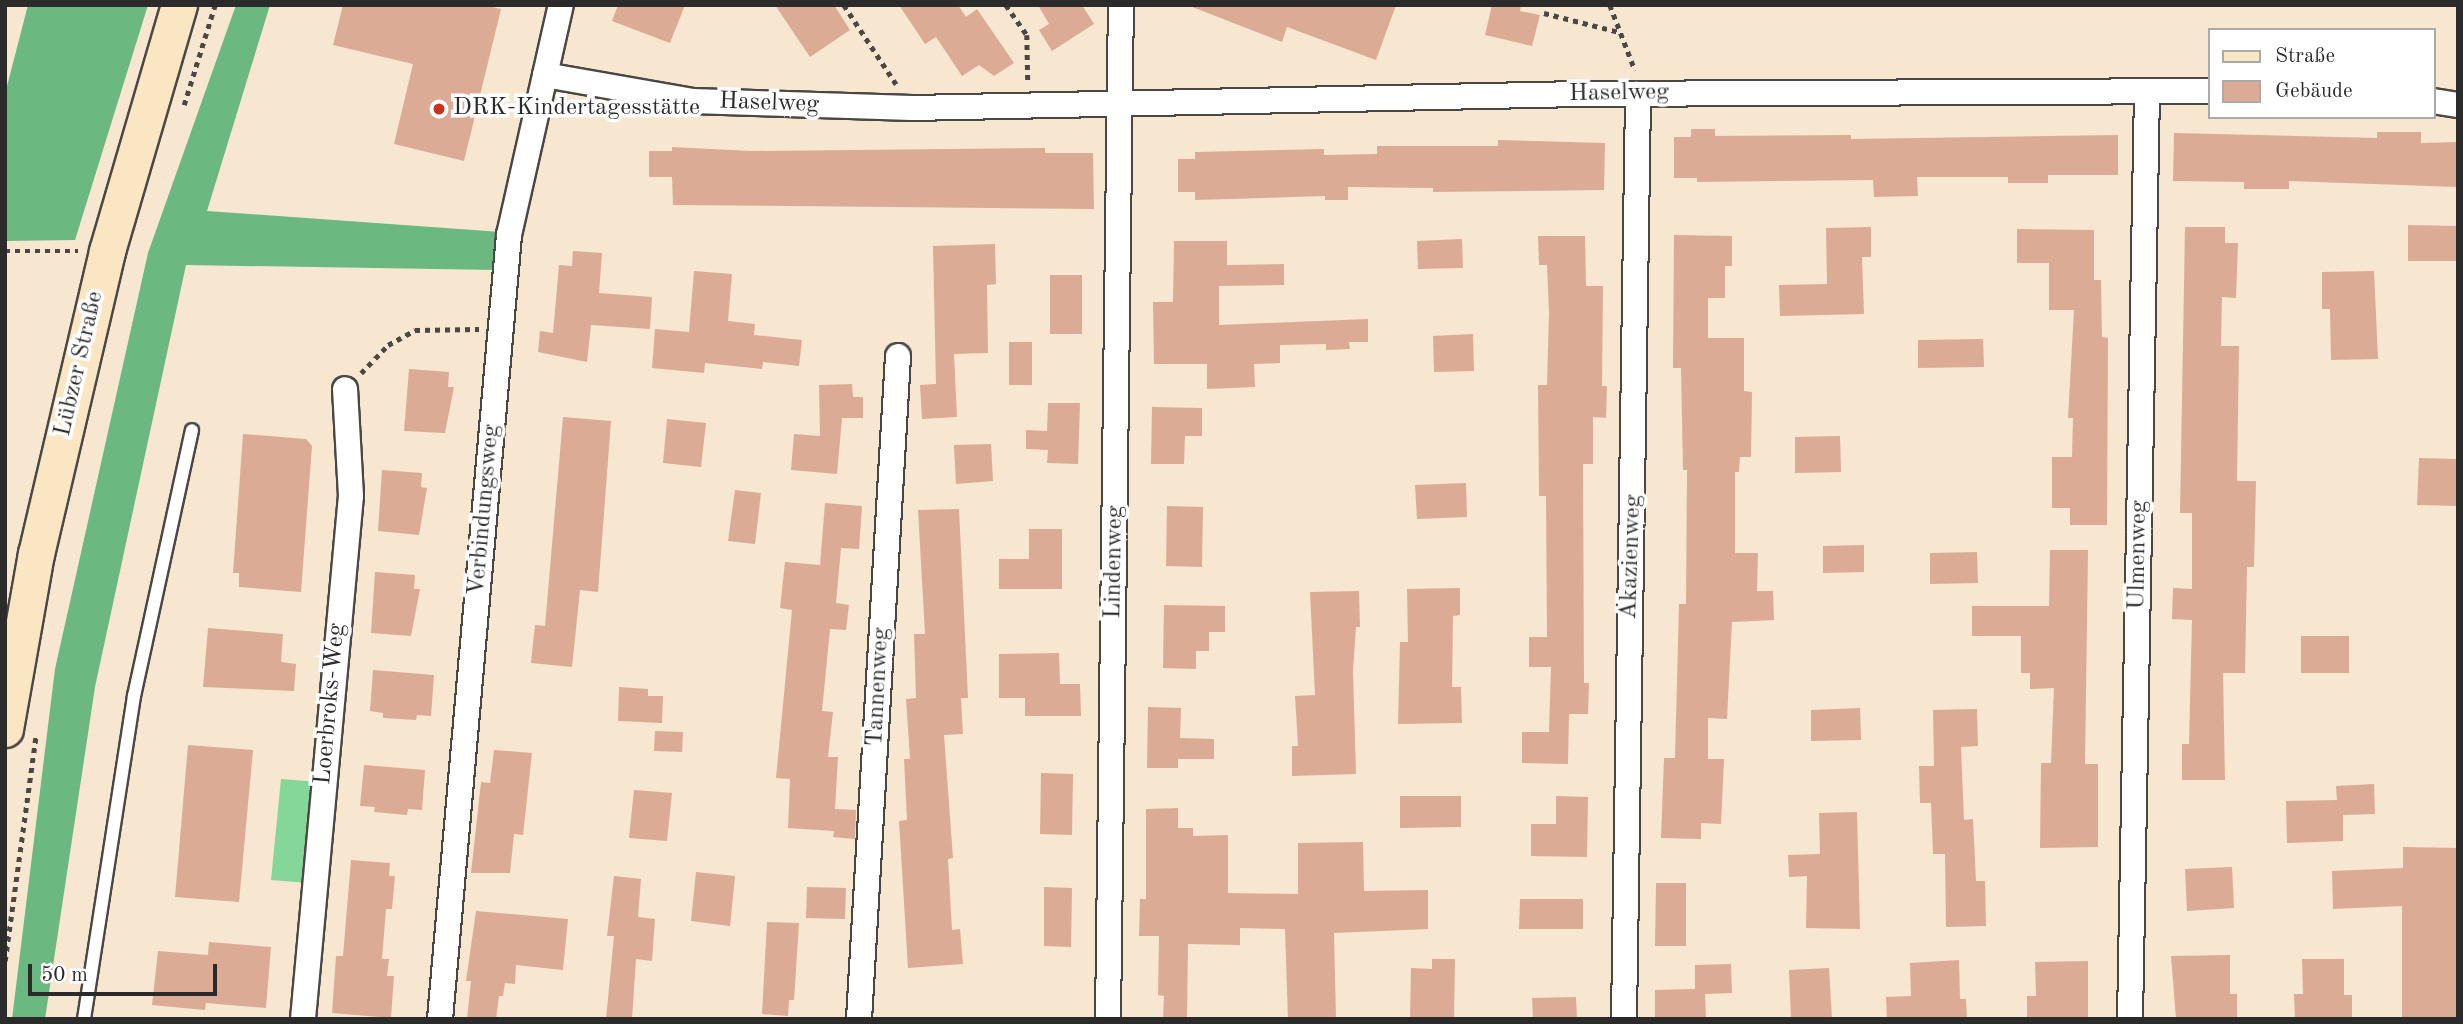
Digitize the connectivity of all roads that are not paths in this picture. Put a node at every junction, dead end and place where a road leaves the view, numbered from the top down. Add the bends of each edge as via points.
1 (179, 5) edge
2 (561, 5) edge
3 (1121, 5) edge
4 (545, 75) junction
5 (2147, 91) junction
6 (2208, 91) edge
7 (1638, 95) junction
8 (2435, 101) edge
9 (1121, 105) junction
10 (2458, 105) edge
11 (898, 356) dead end
12 (345, 389) road end
13 (191, 430) dead end
14 (22, 726) edge
15 (84, 1019) edge
16 (303, 1019) edge
17 (440, 1019) edge
18 (859, 1019) edge
19 (1108, 1019) edge
20 (1624, 1019) edge
21 (2130, 1019) edge

1 - 14 street, Lübzer Straße via 107,251 36,554
2 - 4 street, Verbindungsweg
3 - 9 street, Lindenweg
4 - 9 street, Haselweg via 692,101 912,108
4 - 17 street, Verbindungsweg via 509,235
5 - 6 street, Haselweg
5 - 7 street, Haselweg
5 - 21 street, Ulmenweg
7 - 9 street, Haselweg
7 - 20 street, Akazienweg
8 - 10 street
9 - 19 street, Lindenweg
11 - 18 street, Tannenweg
12 - 16 street, Loerbroks-Weg via 351,496
13 - 15 lane via 134,696

